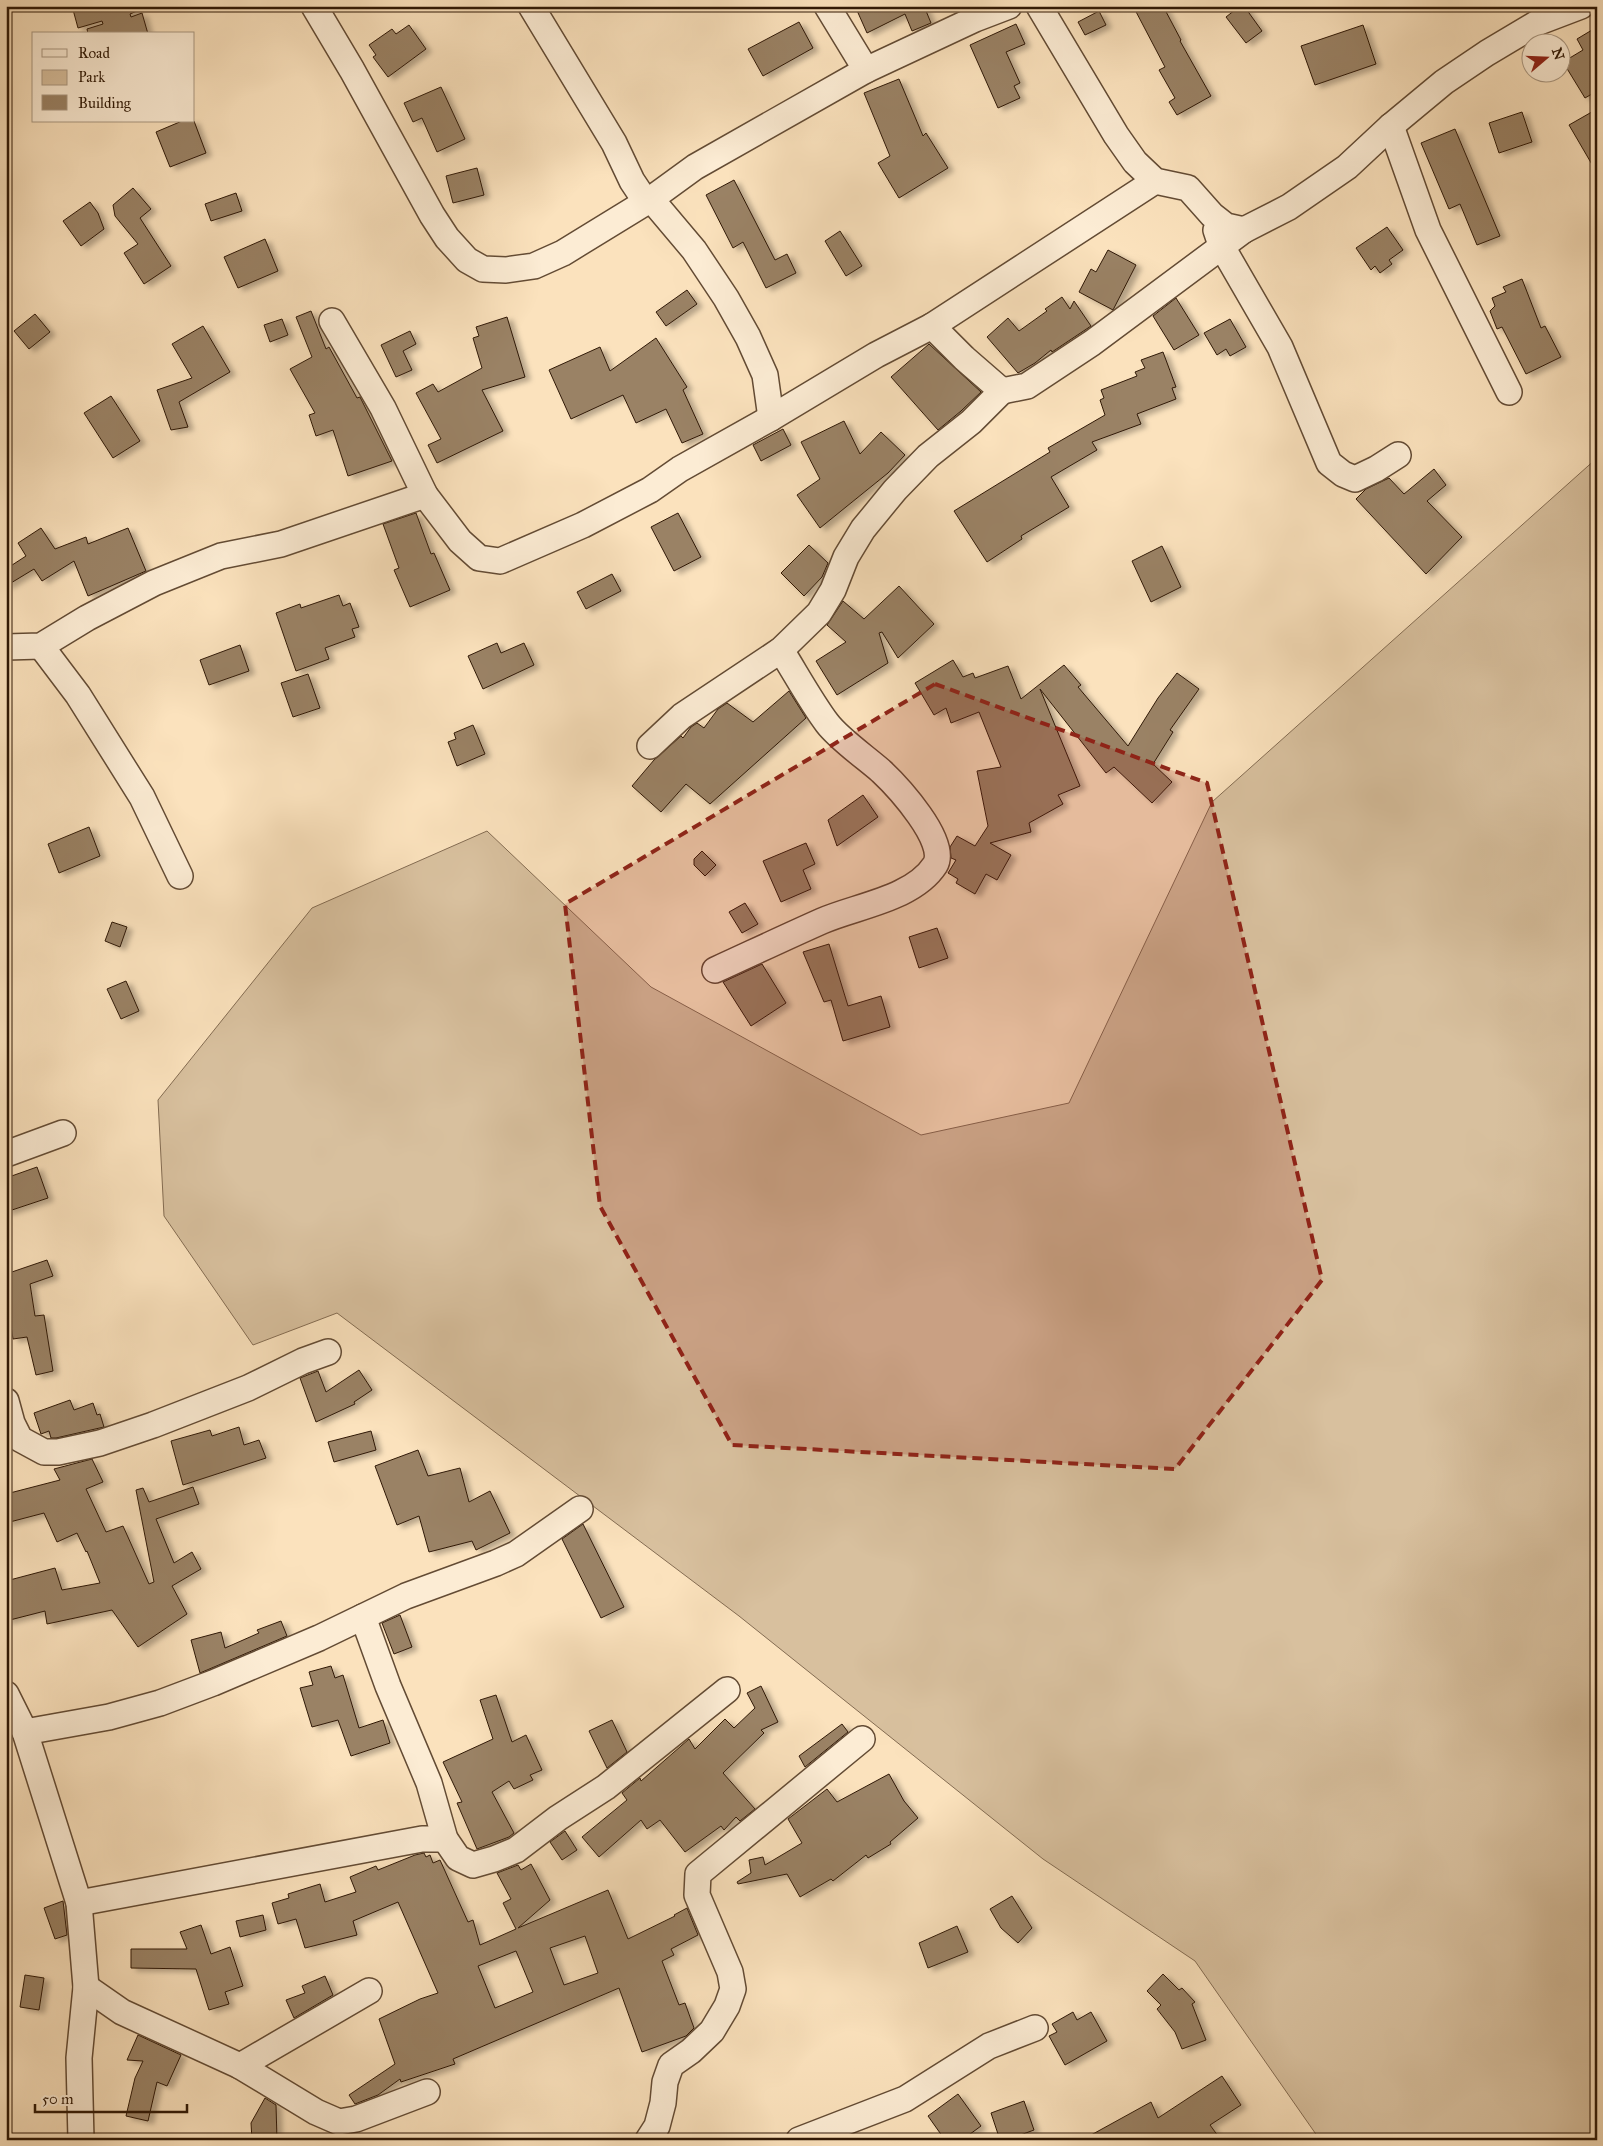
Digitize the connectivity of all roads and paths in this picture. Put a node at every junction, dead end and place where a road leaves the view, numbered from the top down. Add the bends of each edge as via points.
1 (314, 6) edge
2 (531, 6) edge
3 (827, 6) edge
4 (1009, 6) edge
5 (1039, 6) edge
6 (1581, 6) edge
7 (1537, 14) edge
8 (866, 70) junction
9 (1392, 126) junction
10 (1155, 181) junction
11 (649, 200) junction
12 (1212, 215) junction
13 (1244, 230) junction
14 (1221, 245) junction
15 (332, 321) dead end
16 (932, 326) junction
17 (1002, 391) junction
18 (1509, 392) dead end
19 (771, 418) junction
20 (1398, 455) dead end
21 (425, 495) junction
22 (41, 646) junction
23 (6, 647) edge
24 (781, 650) junction
25 (650, 746) dead end
26 (180, 876) dead end
27 (715, 970) dead end
28 (63, 1133) dead end
29 (6, 1154) edge
30 (328, 1352) dead end
31 (6, 1401) edge
32 (580, 1509) dead end
33 (363, 1616) junction
34 (727, 1690) dead end
35 (6, 1694) edge
36 (25, 1732) junction
37 (862, 1739) dead end
38 (445, 1839) junction
39 (79, 1904) junction
40 (86, 1987) junction
41 (369, 1991) dead end
42 (1035, 2028) dead end
43 (240, 2066) junction
44 (427, 2092) dead end
45 (81, 2140) edge
46 (648, 2140) edge
47 (799, 2140) edge

1 - 11 street via 432,215 467,260 483,269 534,266 563,253
2 - 11 street via 610,136 632,181
3 - 8 street
4 - 8 street
5 - 10 street via 1116,135 1135,162
6 - 7 street
7 - 9 street via 1444,82
8 - 11 street via 695,167
9 - 13 street via 1348,167 1289,207
9 - 18 street via 1428,230
10 - 12 street via 1188,188
10 - 16 street
11 - 19 street via 694,250 748,337 765,375
12 - 13 street via 1226,226
12 - 14 street
13 - 14 street
14 - 17 street via 1092,343 1028,386
14 - 20 street via 1280,347 1329,463 1355,479
15 - 21 street via 383,408
16 - 17 street
16 - 19 street via 876,355
17 - 24 street via 971,422 928,456 895,490 863,529 819,613
19 - 21 street via 680,469 650,490 583,525 500,561 479,558 460,541
21 - 22 street via 280,544 221,556 154,583
22 - 23 street
22 - 26 street via 78,695 142,797
24 - 25 street via 682,716
24 - 27 street via 828,725 883,773 914,808 932,837 938,857 935,865 920,880 896,895 824,920
28 - 29 street
30 - 31 street via 248,1388 152,1425 100,1443 58,1452 44,1452 20,1439
32 - 33 street via 516,1554
33 - 36 street via 278,1656 160,1703 109,1717
33 - 38 street via 429,1784
34 - 38 street via 606,1787 516,1850 473,1865 458,1858
35 - 36 street
36 - 39 street
37 - 46 street via 698,1874 697,1895 730,1972 733,1989 712,2031 671,2066 657,2126
38 - 39 street via 422,1839
39 - 40 street
40 - 43 street via 122,2012
40 - 45 street via 79,2058
41 - 43 street
42 - 47 street via 989,2046 905,2100
43 - 44 street via 316,2112 339,2122 356,2119

